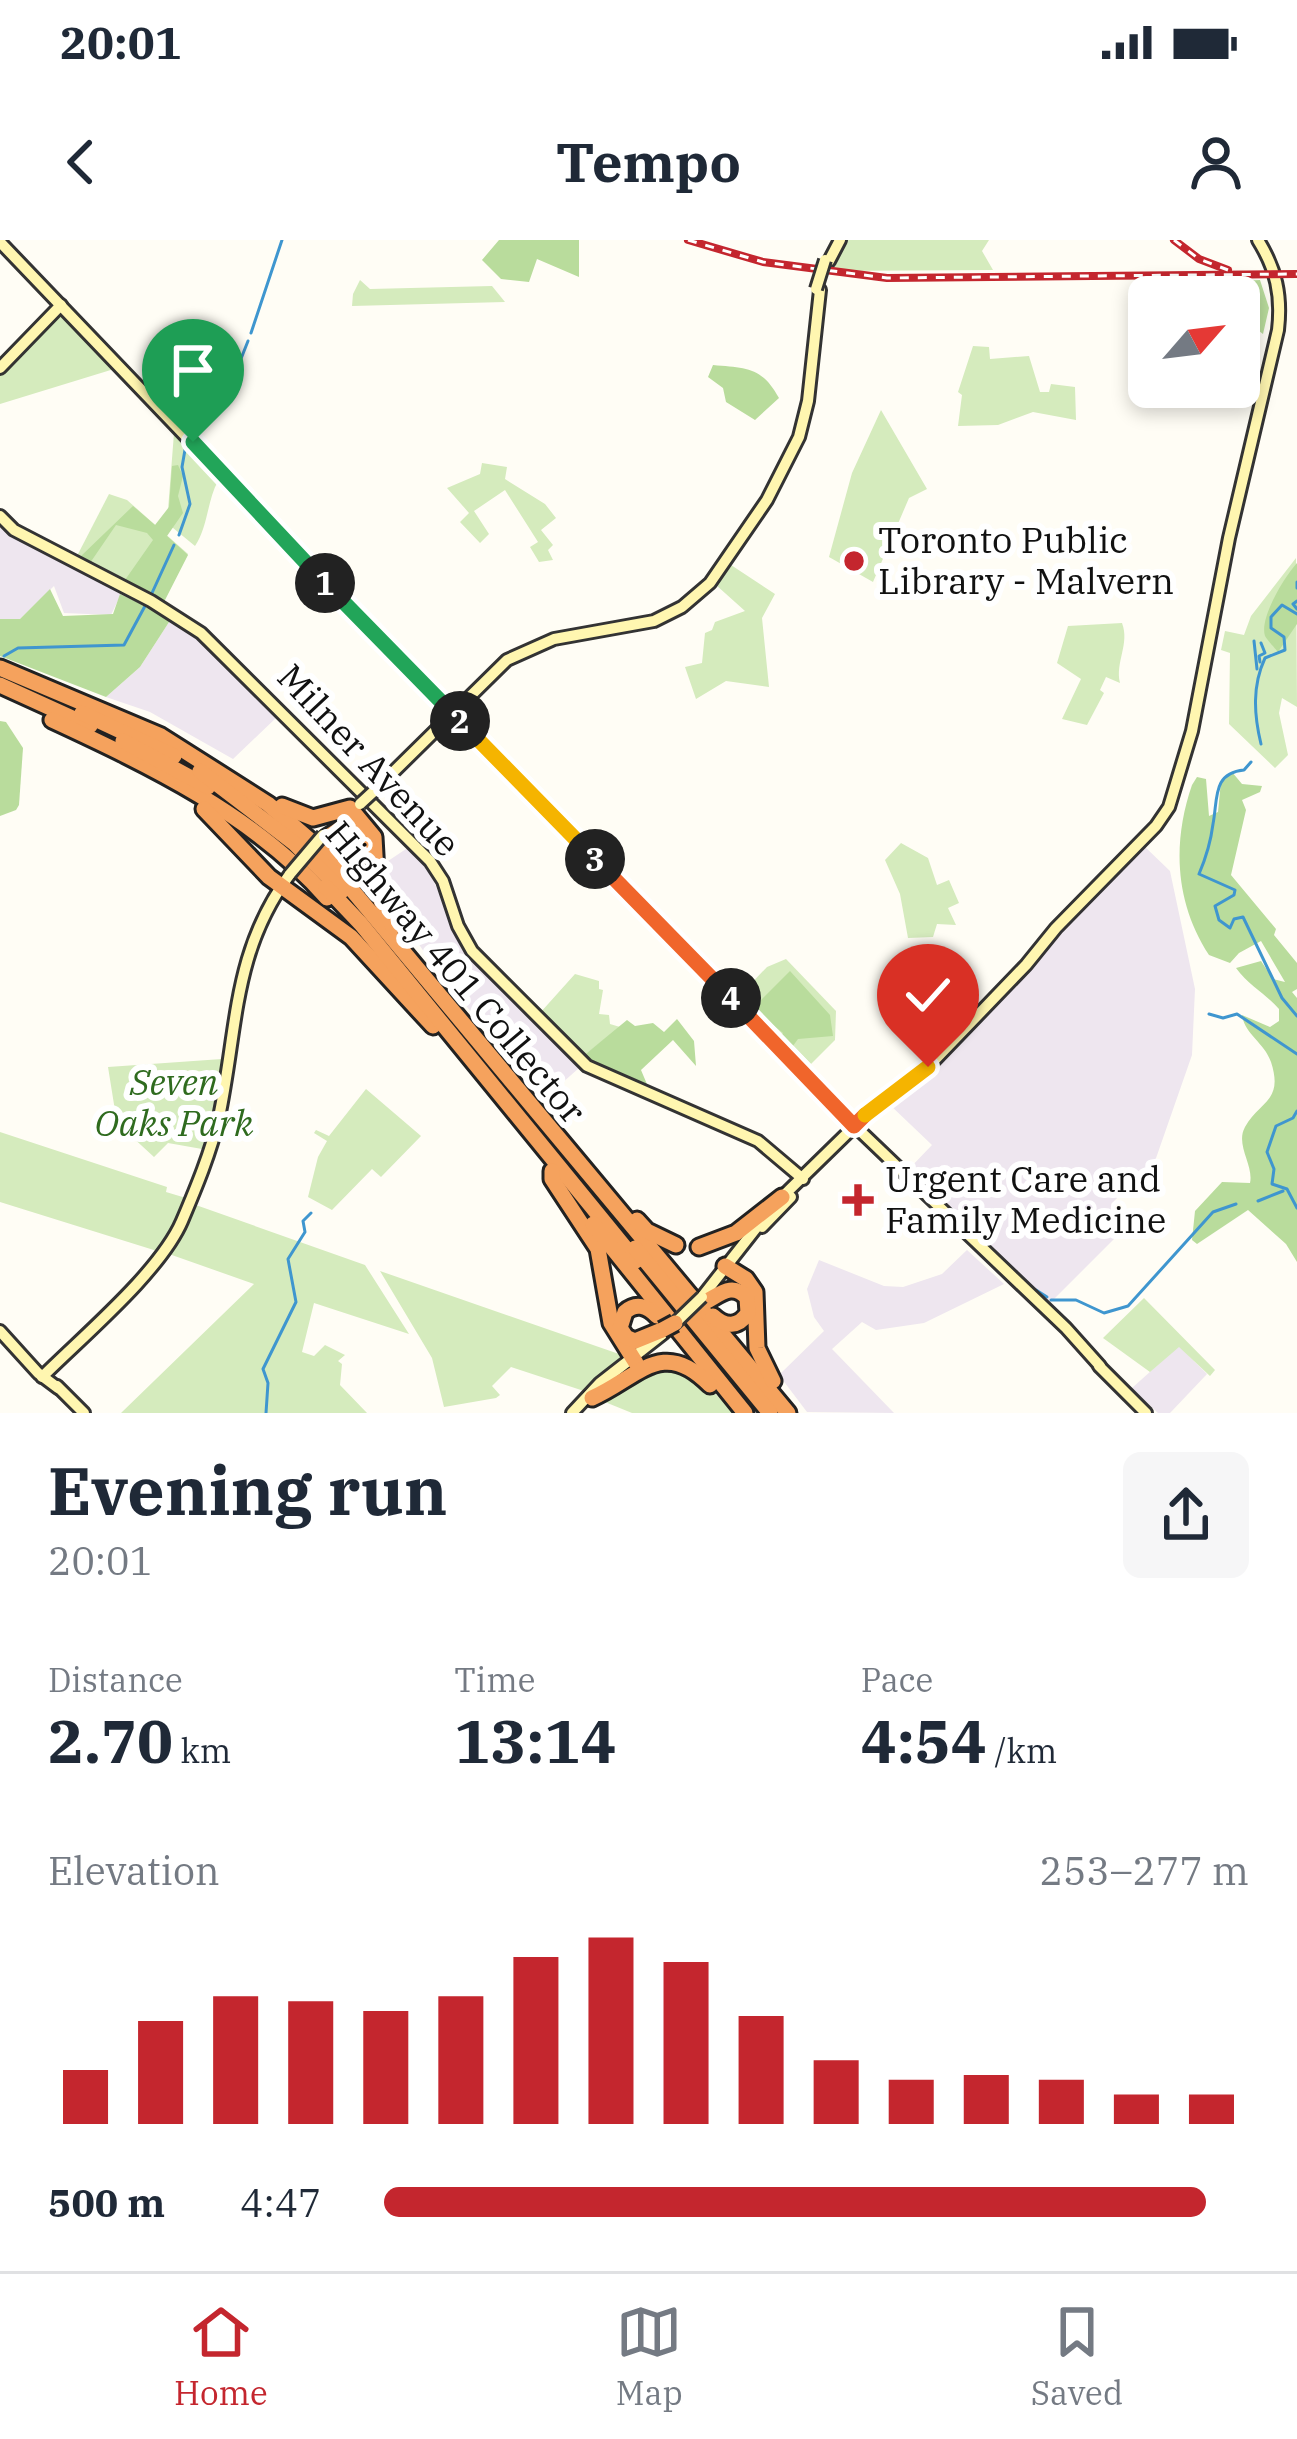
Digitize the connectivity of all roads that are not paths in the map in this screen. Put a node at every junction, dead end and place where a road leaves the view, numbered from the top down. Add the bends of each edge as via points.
1 (837, 240) edge
2 (1261, 240) edge
3 (0, 242) edge
4 (63, 307) junction
5 (0, 368) edge
6 (0, 515) edge
7 (0, 668) edge
8 (0, 682) edge
9 (0, 696) edge
10 (59, 712) junction
11 (448, 713) junction
12 (161, 736) junction
13 (154, 771) junction
14 (202, 772) junction
15 (242, 780) junction
16 (355, 806) junction
17 (324, 837) junction
18 (282, 854) junction
19 (288, 881) junction
20 (345, 881) junction
21 (416, 966) junction
22 (433, 1025) junction
23 (539, 1118) junction
24 (856, 1128) junction
25 (552, 1171) junction
26 (802, 1181) junction
27 (782, 1197) junction
28 (587, 1216) junction
29 (676, 1245) dead end
30 (699, 1247) dead end
31 (728, 1267) junction
32 (703, 1302) junction
33 (1059, 1324) junction
34 (0, 1331) edge
35 (670, 1332) junction
36 (634, 1362) junction
37 (1100, 1366) junction
38 (44, 1376) junction
39 (580, 1407) edge
40 (83, 1413) edge
41 (757, 1413) edge
42 (792, 1413) edge
43 (1146, 1413) edge

1 - 11 main road, bridge via 818,289 799,433 707,580 635,622 525,645
2 - 24 main road via 1280,311 1177,784 1162,819 932,1063
3 - 4 main road
4 - 5 main road
4 - 11 main road
6 - 26 main road, Milner Avenue via 171,612 220,649 430,861 472,951 586,1066 737,1132
7 - 12 highway, Highway 401 Collector
8 - 10 highway
8 - 14 highway
9 - 13 highway, Highway 401 Collector
10 - 18 highway via 210,796
10 - 41 highway via 213,789 295,855 361,924
11 - 16 main road, bridge
11 - 24 main road
12 - 15 highway
12 - 20 highway, Highway 401 Collector via 289,821
13 - 18 highway, Highway 401 Collector
13 - 19 highway via 222,825 256,865
14 - 20 highway via 274,817
14 - 41 highway via 334,882
15 - 16 highway via 299,815
15 - 17 highway via 338,858 354,862 366,854 365,833 354,825
16 - 17 main road
16 - 21 highway via 374,837 380,905
17 - 19 main road, bridge
18 - 22 highway, Highway 401 Collector
19 - 22 highway
19 - 38 main road via 237,991 218,1118 179,1227
20 - 21 highway, Highway 401 Collector
21 - 23 highway, Highway 401 Collector
22 - 25 highway, Highway 401 Collector
23 - 29 highway via 646,1231
23 - 32 highway, Highway 401 Collector
24 - 26 main road
24 - 33 main road
25 - 28 highway, Highway 401 Collector
25 - 36 highway via 598,1249 610,1323
26 - 27 main road
26 - 31 main road
27 - 30 highway via 736,1234
27 - 31 main road
28 - 35 highway, Highway 401 Collector
28 - 41 highway
31 - 32 main road
31 - 42 highway via 755,1292 760,1359
32 - 35 main road, bridge
32 - 41 highway
32 - 42 highway, Highway 401 Collector
33 - 37 main road
33 - 37 main road
34 - 38 main road
35 - 36 main road
35 - 41 highway, Highway 401 Collector
36 - 39 main road
37 - 43 main road
38 - 40 main road
39 - 41 highway via 667,1361

